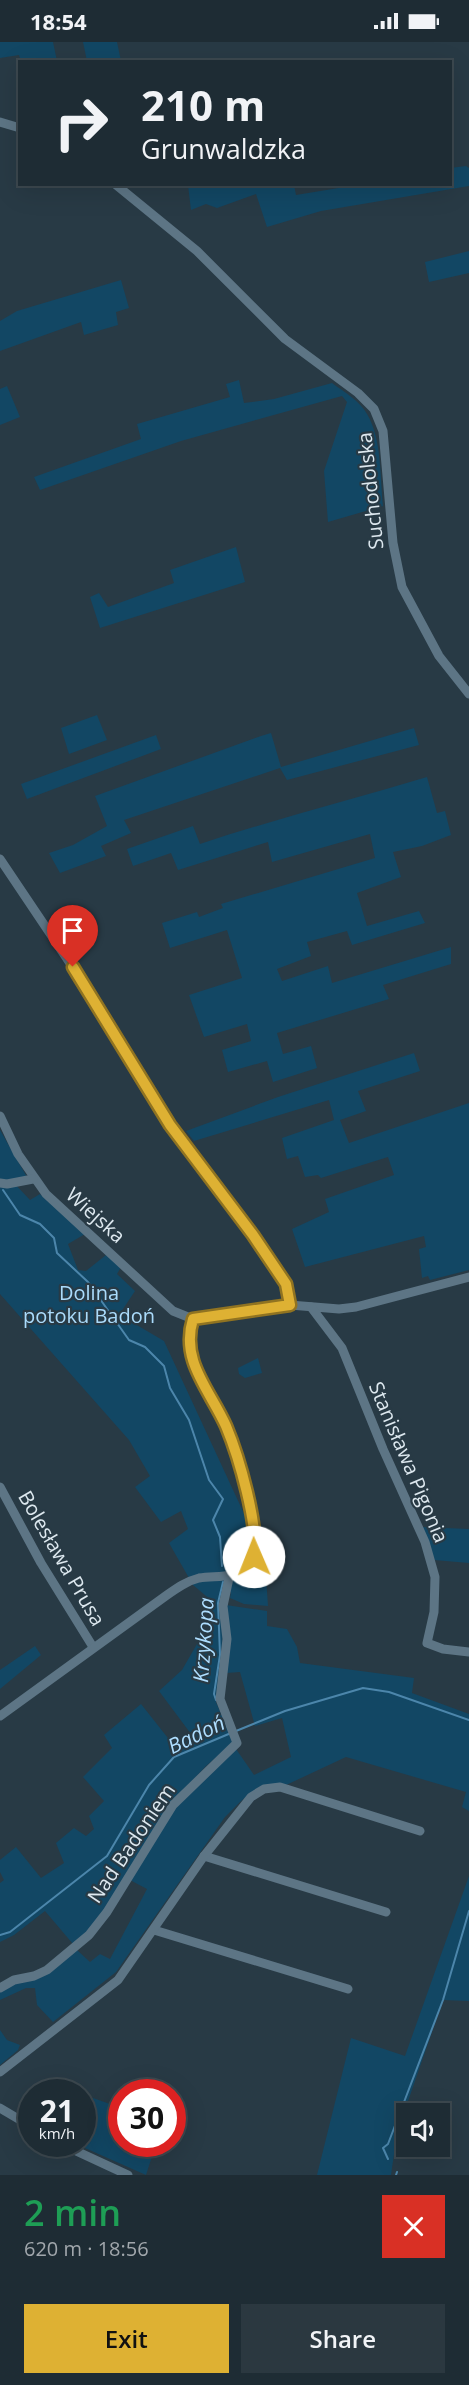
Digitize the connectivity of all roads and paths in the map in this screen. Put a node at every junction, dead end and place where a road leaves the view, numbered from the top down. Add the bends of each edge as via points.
1 (0, 122) edge
2 (18, 127) edge
3 (118, 186) edge
4 (469, 694) edge
5 (0, 859) edge
6 (0, 1116) edge
7 (33, 1179) junction
8 (0, 1183) edge
9 (469, 1277) edge
10 (290, 1305) junction
11 (311, 1307) junction
12 (193, 1319) junction
13 (0, 1487) edge
14 (229, 1578) junction
15 (93, 1647) junction
16 (469, 1652) edge
17 (0, 1716) edge
18 (420, 1831) dead end
19 (204, 1856) junction
20 (386, 1912) dead end
21 (154, 1930) junction
22 (0, 1988) edge
23 (348, 1989) dead end
24 (0, 2072) edge
25 (0, 2108) edge
26 (18, 2119) edge
27 (90, 2157) edge
28 (128, 2175) edge

1 - 2 street
3 - 4 street, Suchodolska via 215,269 285,339 374,409 383,431 393,543 402,587 439,656
5 - 10 street via 92,996 170,1125 286,1284
6 - 7 street, Wiejska
7 - 8 street
7 - 12 street, Wiejska via 158,1299
9 - 11 street via 356,1307
10 - 11 street
10 - 12 street
11 - 16 street, Stanisława Pigonia via 342,1348 425,1542 435,1577 434,1612 427,1643
12 - 14 street via 188,1339 190,1353 203,1387 226,1427 243,1481 256,1544 254,1557
13 - 15 street, Bolesława Prusa
14 - 15 street via 187,1582
14 - 22 street, Nad Badoniem via 223,1606 227,1639 220,1699 237,1743 173,1805 89,1935 47,1970
15 - 17 street
18 - 19 street via 280,1787 264,1789 251,1797
19 - 20 street
19 - 21 street
21 - 23 street
21 - 24 street via 118,1980
25 - 26 street
27 - 28 street

